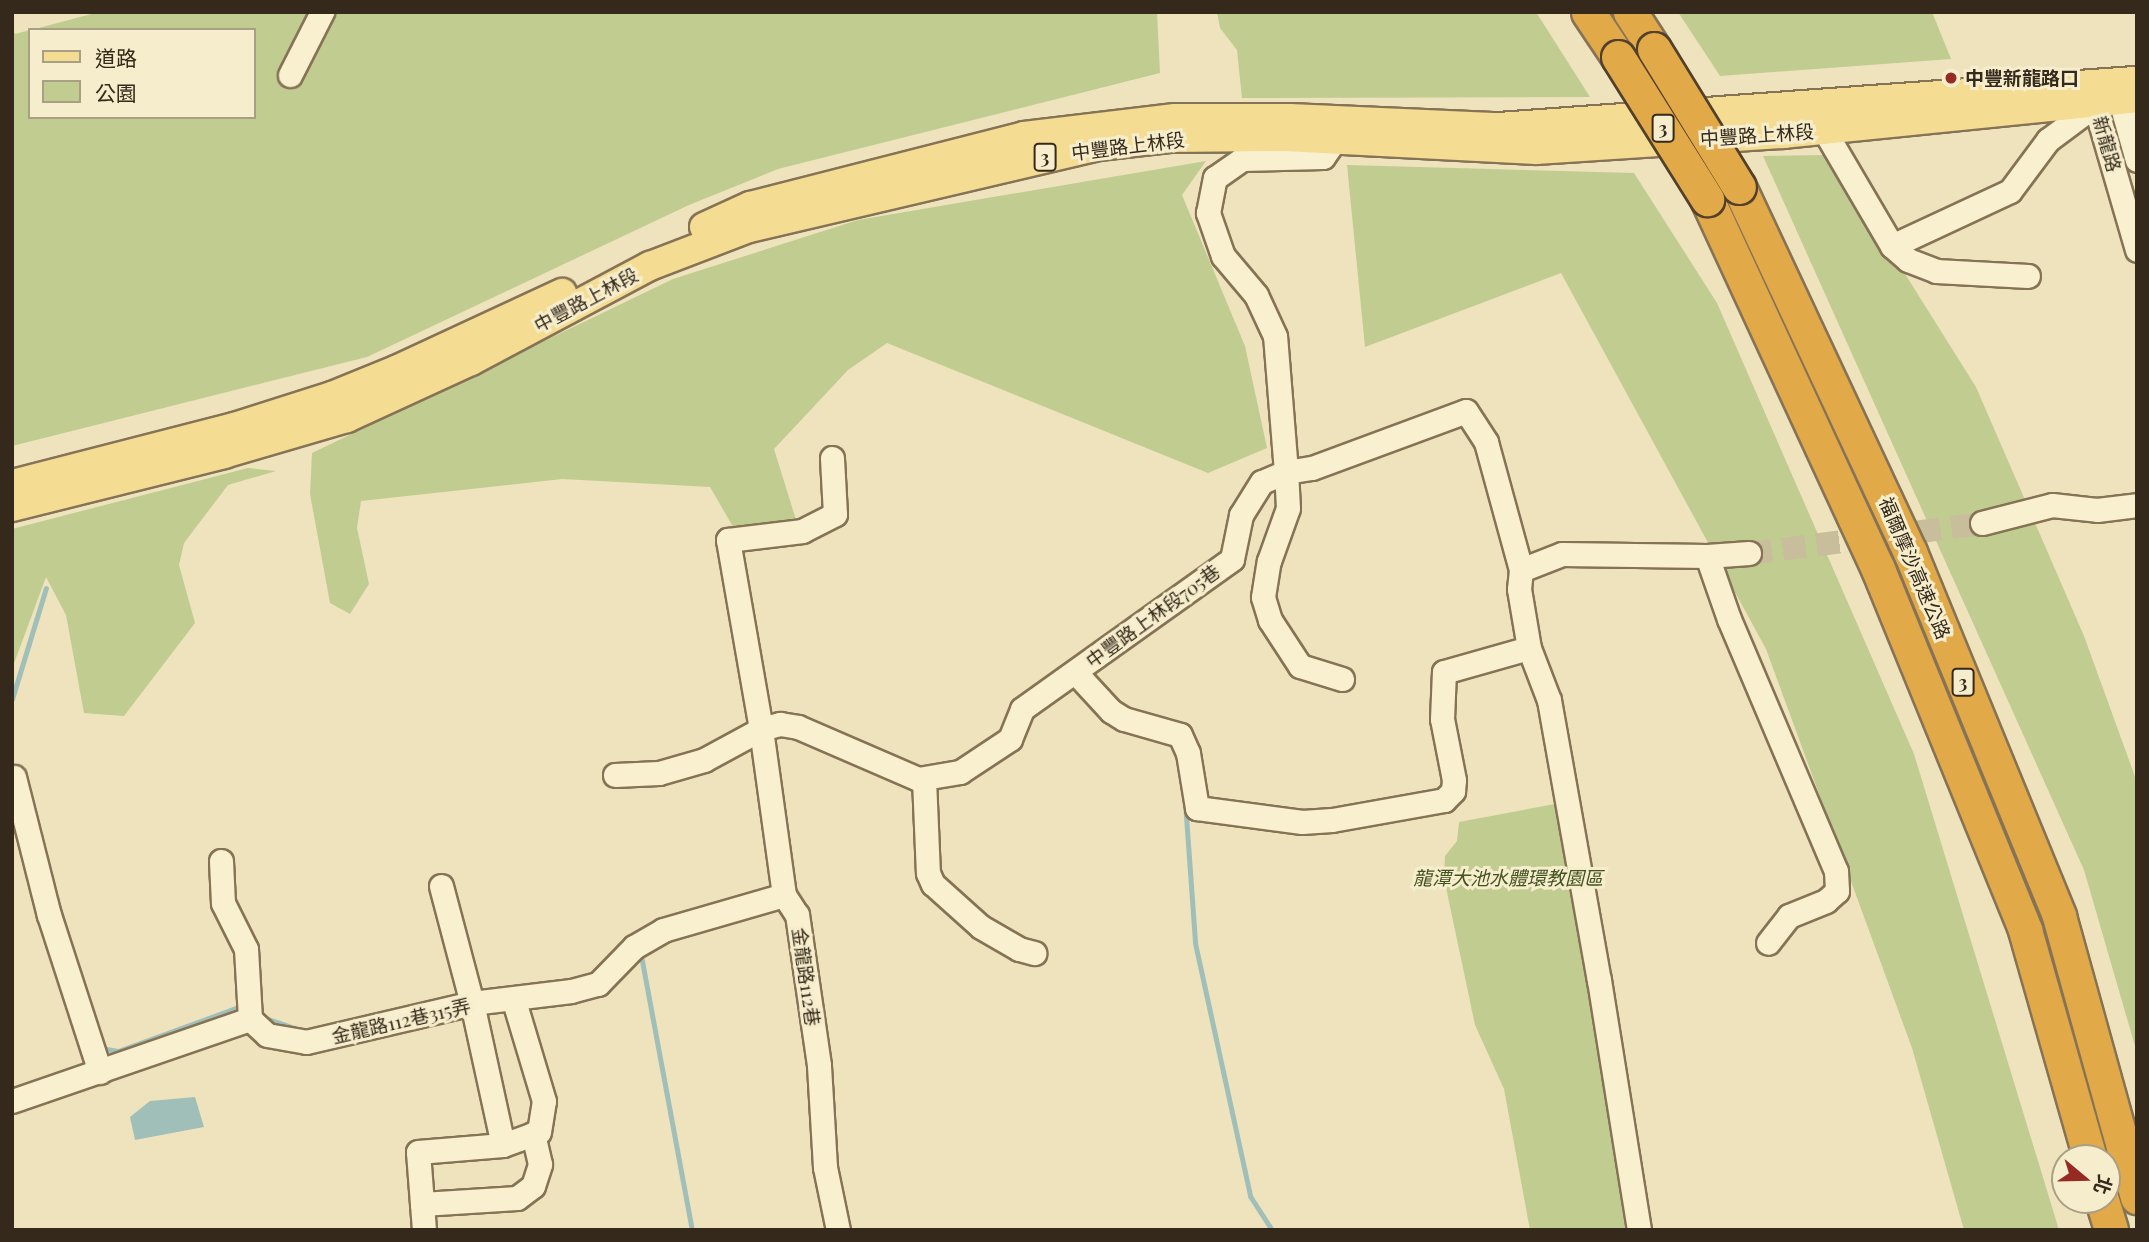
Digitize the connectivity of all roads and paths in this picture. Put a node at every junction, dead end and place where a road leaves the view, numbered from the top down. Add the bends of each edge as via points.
1 (322, 12) edge
2 (1588, 12) edge
3 (1630, 12) edge
4 (290, 75) dead end
5 (2117, 94) edge
6 (1333, 130) junction
7 (1824, 130) junction
8 (2137, 160) edge
9 (1892, 246) junction
10 (2137, 250) edge
11 (2028, 276) dead end
12 (832, 458) dead end
13 (1286, 472) junction
14 (12, 484) edge
15 (2137, 505) edge
16 (12, 507) edge
17 (1982, 523) tunnel mouth
18 (1749, 553) tunnel mouth
19 (1707, 556) junction
20 (1521, 570) junction
21 (1529, 648) junction
22 (1075, 672) junction
23 (1342, 679) dead end
24 (761, 729) junction
25 (615, 775) dead end
26 (14, 777) dead end
27 (924, 779) junction
28 (221, 861) dead end
29 (441, 886) dead end
30 (784, 895) junction
31 (1768, 943) dead end
32 (1034, 953) dead end
33 (514, 1001) junction
34 (472, 1003) junction
35 (250, 1019) junction
36 (100, 1072) junction
37 (12, 1101) edge
38 (533, 1134) junction
39 (2086, 1144) edge
40 (503, 1145) junction
41 (2137, 1197) edge
42 (422, 1203) junction
43 (424, 1230) edge
44 (838, 1230) edge
45 (1639, 1230) edge

1 - 4 street
2 - 39 highway, 福爾摩沙高速公路 / 3, bridge via 1707,199 1878,569 2025,930
3 - 41 highway, 福爾摩沙高速公路 / 3, bridge via 1739,187 1910,552 2059,916
5 - 6 main road, 中豐路上林段 / 3 via 1499,127
5 - 7 main road, 中豐路上林段 / 3
5 - 8 street, 新龍路
5 - 9 street via 2048,141 2010,191
5 - 10 street, 新龍路
6 - 7 main road, 中豐路上林段 / 3 via 1536,150
6 - 13 street via 1323,157 1242,159 1215,178 1208,213 1223,256 1256,295 1275,336
6 - 14 main road, 中豐路上林段 / 3 via 1175,118 1024,136 797,192 750,206 332,396 234,427
6 - 16 main road, 中豐路上林段 / 3 via 1099,146 749,228 650,266 471,361 346,418
7 - 9 street
9 - 11 street via 1908,260 1937,271
12 - 24 street, 金龍路112巷 via 835,514 802,531 728,540
13 - 20 street, 中豐路上林段705巷 via 1312,468 1466,411 1486,442
13 - 22 street, 中豐路上林段705巷 via 1262,482 1241,515 1232,559
13 - 23 street via 1288,508 1269,561 1263,597 1270,620 1300,666
15 - 17 street via 2097,510 2052,505
18 - 19 street
19 - 20 street via 1562,554
19 - 31 street via 1729,620 1836,871 1837,891 1789,916
20 - 21 street via 1519,589
21 - 22 street via 1444,672 1442,719 1454,780 1453,791 1444,800 1302,822 1197,808 1188,753 1180,735 1111,712
21 - 45 street via 1549,700
22 - 27 street, 中豐路上林段705巷 via 1022,709 1010,739 960,772
24 - 25 street via 704,760 659,773
24 - 27 street via 779,724 799,727
24 - 30 street, 金龍路112巷
26 - 36 street via 49,915
27 - 32 street via 928,873 933,884 981,927
28 - 35 street via 223,903 246,949
29 - 34 street
30 - 33 street, 金龍路112巷315弄 via 663,930 634,947 598,984
30 - 44 street, 金龍路112巷 via 797,915 820,1065 825,1167
33 - 34 street, 金龍路112巷315弄
33 - 38 street via 544,1101 539,1132
34 - 35 street, 金龍路112巷315弄 via 306,1042 267,1035
34 - 40 street
35 - 36 street
36 - 37 street
38 - 40 street
38 - 42 street via 540,1164 533,1186 517,1198
40 - 42 street via 418,1152
42 - 43 street

